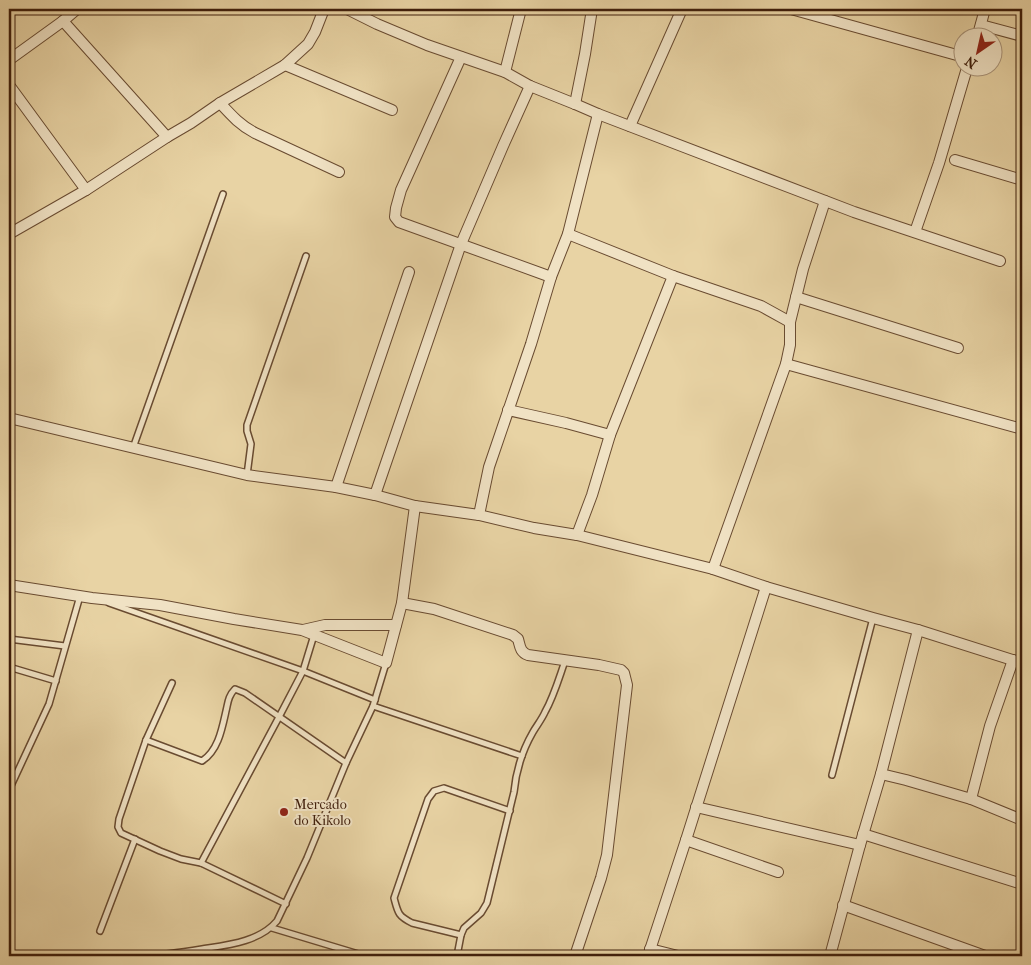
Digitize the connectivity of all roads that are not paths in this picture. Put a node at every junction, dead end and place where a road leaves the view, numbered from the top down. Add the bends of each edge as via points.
1 (77, 9) edge
2 (324, 9) edge
3 (347, 9) edge
4 (521, 9) edge
5 (592, 9) edge
6 (682, 9) edge
7 (791, 9) edge
8 (985, 9) edge
9 (63, 21) junction
10 (981, 25) junction
11 (980, 28) edge
12 (1022, 36) edge
13 (954, 54) edge
14 (461, 57) junction
15 (9, 60) edge
16 (285, 65) junction
17 (505, 72) junction
18 (965, 78) edge
19 (9, 85) edge
20 (530, 86) junction
21 (220, 103) junction
22 (575, 104) junction
23 (392, 110) dead end
24 (598, 114) junction
25 (630, 126) junction
26 (167, 137) junction
27 (955, 160) dead end
28 (339, 172) dead end
29 (1022, 180) edge
30 (86, 190) junction
31 (223, 194) dead end
32 (825, 201) junction
33 (915, 232) junction
34 (9, 234) edge
35 (568, 234) junction
36 (461, 244) junction
37 (306, 256) dead end
38 (1000, 261) dead end
39 (410, 272) dead end
40 (673, 276) junction
41 (551, 277) junction
42 (796, 297) junction
43 (790, 322) junction
44 (958, 348) dead end
45 (786, 364) junction
46 (508, 410) junction
47 (9, 418) edge
48 (1022, 429) edge
49 (610, 435) junction
50 (133, 448) junction
51 (247, 475) junction
52 (336, 487) junction
53 (375, 494) junction
54 (415, 506) junction
55 (479, 515) junction
56 (577, 535) junction
57 (714, 569) junction
58 (9, 585) edge
59 (766, 587) junction
60 (80, 596) junction
61 (97, 599) junction
62 (402, 603) junction
63 (873, 618) junction
64 (396, 625) junction
65 (302, 630) junction
66 (918, 630) junction
67 (314, 635) junction
68 (9, 640) edge
69 (65, 646) junction
70 (566, 660) junction
71 (1018, 662) edge
72 (386, 663) junction
73 (9, 667) edge
74 (303, 671) junction
75 (56, 680) junction
76 (172, 683) dead end
77 (375, 700) junction
78 (373, 706) junction
79 (279, 717) junction
80 (146, 740) junction
81 (522, 756) junction
82 (346, 763) junction
83 (881, 774) junction
84 (832, 775) dead end
85 (9, 790) edge
86 (971, 799) junction
87 (696, 807) junction
88 (510, 811) junction
89 (1022, 820) edge
90 (863, 834) junction
91 (135, 839) junction
92 (686, 840) junction
93 (860, 845) junction
94 (201, 863) junction
95 (778, 872) dead end
96 (1022, 884) edge
97 (286, 904) junction
98 (843, 905) junction
99 (272, 928) junction
100 (100, 931) dead end
101 (460, 935) junction
102 (649, 952) edge
103 (144, 956) edge
104 (365, 956) edge
105 (457, 956) edge
106 (575, 956) edge
107 (678, 956) edge
108 (830, 956) edge
109 (985, 956) edge

1 - 9 street
2 - 16 street via 308,44
3 - 14 street
4 - 17 street
5 - 22 street
6 - 25 street
7 - 13 street
8 - 10 street
9 - 15 street
9 - 26 street
10 - 11 street
10 - 12 street
14 - 17 street
14 - 36 street via 401,190 395,217 399,222
16 - 21 street
16 - 23 street
17 - 20 street
18 - 33 street
19 - 30 street
20 - 22 street
20 - 36 street
21 - 26 street
21 - 28 street via 244,128
22 - 24 street
24 - 25 street
24 - 35 street
25 - 32 street
26 - 30 street
27 - 29 street
30 - 34 street
31 - 50 lane
32 - 33 street
32 - 42 street
33 - 38 street
35 - 40 street
35 - 41 street
36 - 41 street
36 - 53 street
37 - 51 lane via 247,425 251,444
39 - 52 street
40 - 43 street via 761,306
40 - 49 street
41 - 46 street
42 - 43 street
42 - 44 street
43 - 45 street
45 - 48 street
45 - 57 street
46 - 49 street
46 - 55 street via 489,467
47 - 50 street
49 - 56 street
50 - 51 street
51 - 52 street
52 - 53 street
53 - 54 street
54 - 55 street
54 - 62 street
55 - 56 street
56 - 57 street
57 - 59 street
58 - 60 street
59 - 63 street
59 - 87 street
60 - 61 street
60 - 69 lane
61 - 65 street via 160,605
61 - 74 lane
62 - 64 street
62 - 70 street via 434,609 513,635 518,638 521,650 528,655
63 - 66 street
63 - 84 lane
64 - 65 street via 331,625
64 - 72 street
65 - 67 street
66 - 71 street
66 - 83 street
67 - 72 street
67 - 74 lane
68 - 69 lane
69 - 75 lane
70 - 81 lane via 551,701
70 - 106 street via 620,670 627,684 607,855
71 - 86 street via 990,726
72 - 77 lane
73 - 75 lane
74 - 77 lane
74 - 79 lane
75 - 85 lane via 49,704
76 - 80 lane
77 - 78 lane
78 - 81 lane
78 - 82 lane
79 - 80 lane via 235,690 230,694 221,732 208,757 202,761
79 - 82 lane
79 - 94 lane
80 - 91 lane via 118,827 122,833
81 - 88 lane
82 - 97 lane
83 - 86 street
83 - 90 street
86 - 89 street
87 - 92 street
87 - 93 street
88 - 101 lane via 487,903
88 - 101 lane via 444,788 434,791 428,799 394,898 397,912 412,923
90 - 93 street
90 - 96 street
91 - 94 lane via 174,856
91 - 100 lane
92 - 95 street
92 - 102 street
93 - 98 street
94 - 97 lane
97 - 99 lane
98 - 108 street
98 - 109 street
99 - 103 lane via 239,943
99 - 104 lane
101 - 105 lane
102 - 107 street

